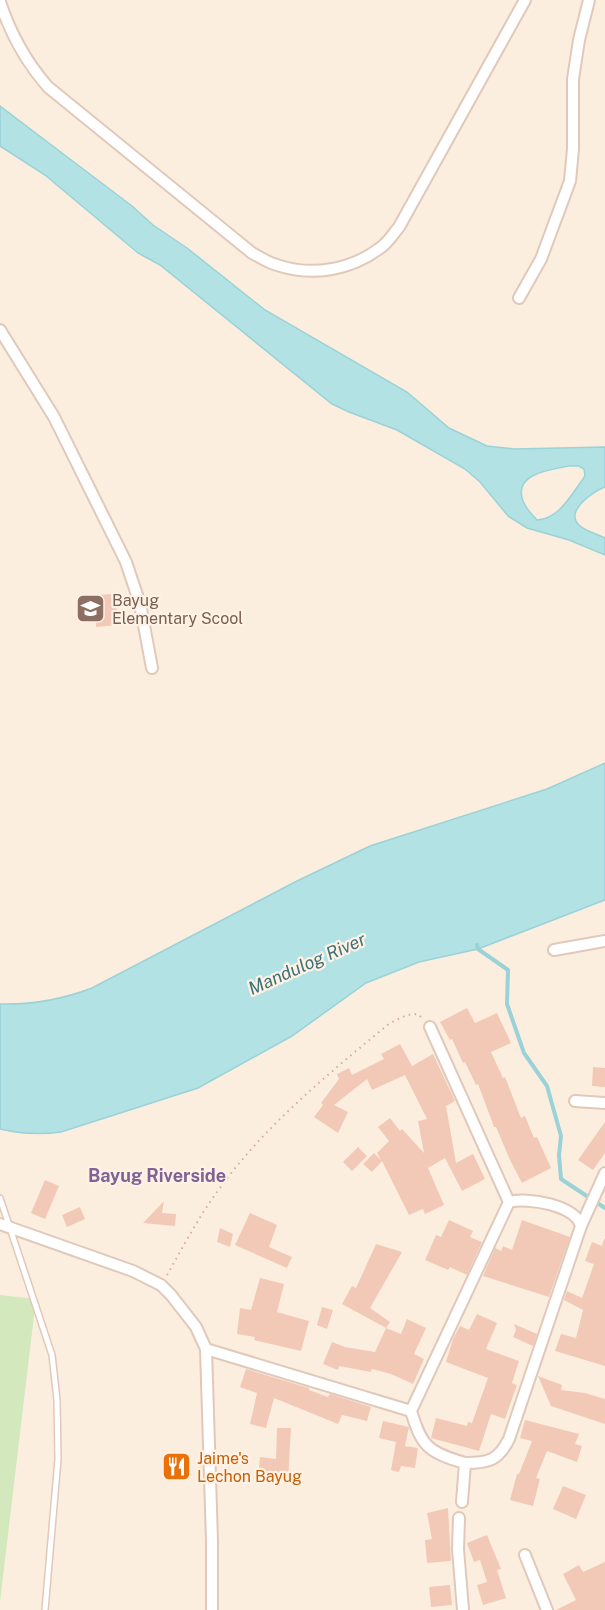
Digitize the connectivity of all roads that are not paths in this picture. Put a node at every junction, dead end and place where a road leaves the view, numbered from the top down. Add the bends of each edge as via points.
1 (525, 0) edge
2 (590, 0) edge
3 (0, 2) edge
4 (519, 298) dead end
5 (0, 330) edge
6 (152, 668) dead end
7 (605, 940) edge
8 (554, 950) dead end
9 (430, 1027) road end
10 (576, 1101) dead end
11 (605, 1103) edge
12 (605, 1173) edge
13 (0, 1198) edge
14 (509, 1202) junction
15 (5, 1226) edge
16 (581, 1226) junction
17 (206, 1349) junction
18 (411, 1411) junction
19 (465, 1463) junction
20 (462, 1502) dead end
21 (459, 1518) dead end
22 (525, 1555) dead end
23 (45, 1610) edge
24 (212, 1610) edge
25 (463, 1610) edge
26 (547, 1610) edge

1 - 3 street via 399,227 382,247 361,260 334,269 307,271 276,265 252,253 48,87 17,44
2 - 4 street via 573,79 570,181 541,259
5 - 6 street via 54,417 126,562 140,604
7 - 8 street
9 - 14 street
10 - 11 street
12 - 16 street
13 - 15 lane
14 - 16 street via 518,1199 566,1209
14 - 18 street
15 - 17 street via 134,1271 161,1285 196,1327
15 - 23 lane via 52,1355 57,1400 58,1460
16 - 19 street via 503,1452 482,1463
17 - 18 street
17 - 24 street
18 - 19 street via 423,1443
19 - 20 street
21 - 25 street
22 - 26 street

